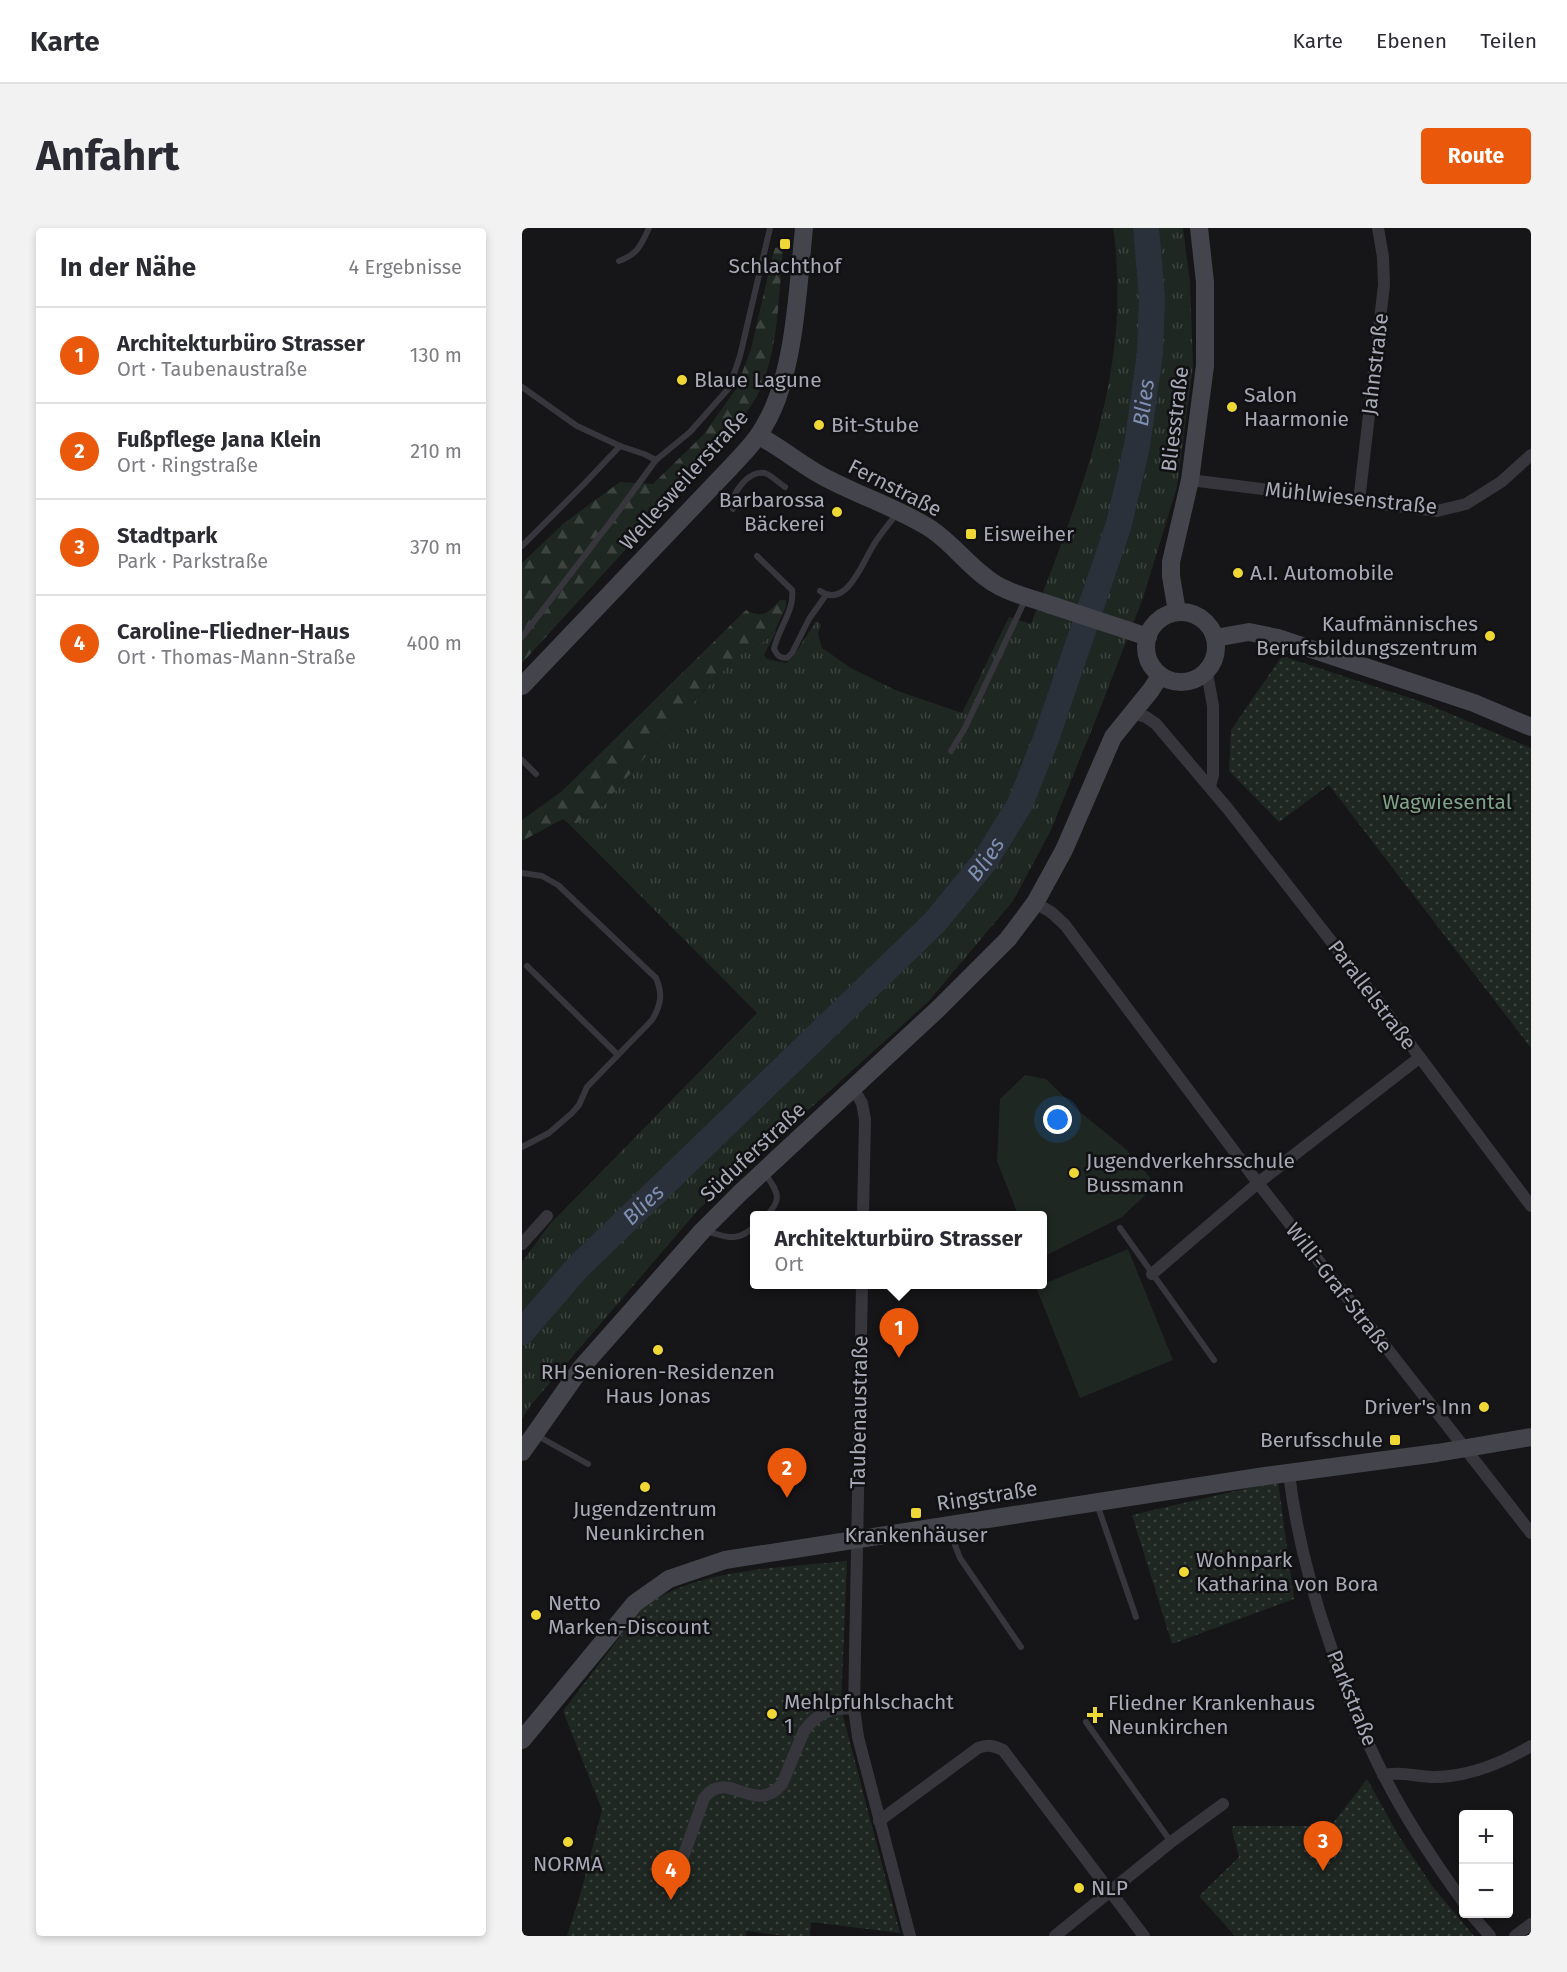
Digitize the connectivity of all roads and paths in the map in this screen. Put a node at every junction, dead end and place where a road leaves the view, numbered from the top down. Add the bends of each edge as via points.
1 (649, 228) edge
2 (770, 228) edge
3 (804, 228) edge
4 (1199, 228) edge
5 (1378, 228) edge
6 (620, 261) dead end
7 (522, 387) edge
8 (759, 436) junction
9 (620, 446) junction
10 (1531, 455) edge
11 (656, 460) junction
12 (1190, 480) junction
13 (785, 487) dead end
14 (1359, 501) junction
15 (733, 510) dead end
16 (899, 510) junction
17 (522, 546) edge
18 (757, 556) dead end
19 (820, 591) dead end
20 (826, 595) junction
21 (1033, 599) junction
22 (1177, 612) junction
23 (522, 637) edge
24 (1148, 637) junction
25 (1215, 638) junction
26 (1207, 673) junction
27 (1160, 676) junction
28 (522, 686) edge
29 (1131, 713) junction
30 (1531, 728) edge
31 (951, 751) dead end
32 (522, 760) edge
33 (536, 774) dead end
34 (1210, 786) junction
35 (522, 873) edge
36 (1035, 903) junction
37 (527, 966) dead end
38 (618, 1055) junction
39 (1419, 1058) junction
40 (853, 1088) junction
41 (522, 1147) edge
42 (764, 1171) junction
43 (1258, 1183) junction
44 (1531, 1206) edge
45 (770, 1211) edge
46 (863, 1211) edge
47 (547, 1216) dead end
48 (1120, 1228) dead end
49 (703, 1230) junction
50 (750, 1230) edge
51 (522, 1244) edge
52 (1152, 1274) junction
53 (862, 1289) edge
54 (1214, 1359) dead end
55 (534, 1434) junction
56 (1531, 1437) edge
57 (1464, 1449) junction
58 (522, 1452) edge
59 (588, 1464) dead end
60 (1289, 1473) junction
61 (1097, 1502) junction
62 (954, 1524) junction
63 (1531, 1533) edge
64 (857, 1539) junction
65 (1136, 1617) dead end
66 (1021, 1647) dead end
67 (854, 1708) junction
68 (1086, 1722) dead end
69 (522, 1740) edge
70 (1531, 1746) edge
71 (1383, 1775) junction
72 (1223, 1804) dead end
73 (879, 1821) junction
74 (1171, 1842) junction
75 (681, 1863) dead end
76 (1109, 1892) junction
77 (1459, 1897) edge
78 (1474, 1918) edge
79 (1531, 1924) edge
80 (1060, 1934) edge
81 (910, 1936) edge
82 (1144, 1936) edge
83 (1490, 1936) edge
84 (1515, 1936) edge

1 - 6 lane via 632,256
2 - 11 lane, Wellesweilerstraße via 729,388 690,432
3 - 8 street, Wellesweilerstraße via 787,364 776,404
4 - 12 street, Bliesstraße via 1205,282 1205,366
5 - 14 street, Jahnstraße via 1384,285
7 - 9 lane via 577,426
8 - 16 street, Fernstraße via 831,481
8 - 28 street, Wellesweilerstraße
9 - 11 lane
9 - 17 lane
10 - 14 street, Mühlwiesenstraße via 1501,482 1466,504 1437,511
11 - 23 lane, Wellesweilerstraße
12 - 14 street, Mühlwiesenstraße
12 - 22 street, Bliesstraße via 1170,562
13 - 15 lane via 765,473 755,474 734,495 730,504
16 - 20 lane via 855,578 842,592
16 - 21 street, Fernstraße via 932,530 997,585
18 - 20 lane via 793,593 774,649 782,658 792,653
19 - 20 lane
21 - 24 street, Fernstraße
21 - 31 lane
22 - 24 street via 1162,617
22 - 25 street via 1196,614 1206,621
24 - 27 street via 1147,658
25 - 26 street via 1217,652
25 - 30 street via 1249,632 1278,638 1474,703
26 - 27 street via 1184,683
26 - 34 street via 1213,706
27 - 29 street
29 - 34 street, Parallelstraße via 1156,724
29 - 36 street via 1113,737 1064,850
32 - 33 lane
34 - 39 street, Parallelstraße
35 - 38 lane via 542,876 558,885 656,978 661,990 659,1009
36 - 40 street, Süduferstraße via 1008,939
36 - 43 street, Willi-Graf-Straße via 1065,925
37 - 38 lane
38 - 41 lane via 586,1088 572,1113
39 - 43 street
39 - 44 street, Parallelstraße
40 - 42 street, Süduferstraße
40 - 46 street via 865,1119
42 - 45 lane via 777,1191 777,1201
42 - 49 street, Süduferstraße
43 - 52 street
43 - 57 street, Willi-Graf-Straße
47 - 51 street
48 - 52 lane
49 - 50 lane via 731,1238
49 - 55 street, Süduferstraße via 581,1368
52 - 54 lane
53 - 64 street, Taubenaustraße
55 - 58 street, Süduferstraße
55 - 59 lane
56 - 57 street, Ringstraße
57 - 60 street, Ringstraße
57 - 63 street, Willi-Graf-Straße
60 - 61 street, Ringstraße
60 - 71 street, Parkstraße via 1294,1516 1313,1596 1347,1694
61 - 62 street, Ringstraße
61 - 65 lane
62 - 64 street, Ringstraße
62 - 66 lane via 960,1558
64 - 67 street, Taubenaustraße
64 - 69 street, Ringstraße via 725,1560 669,1579 635,1603
67 - 73 street, Taubenaustraße
67 - 75 street via 829,1710 810,1724 782,1784 769,1794 755,1796 721,1787 709,1791
68 - 74 lane
70 - 71 street via 1456,1776
71 - 77 street, Parkstraße
72 - 74 street
73 - 76 street via 978,1748 995,1746 1003,1750
73 - 81 street, Taubenaustraße
74 - 76 street
76 - 80 street
76 - 82 street
78 - 83 street
79 - 84 street

